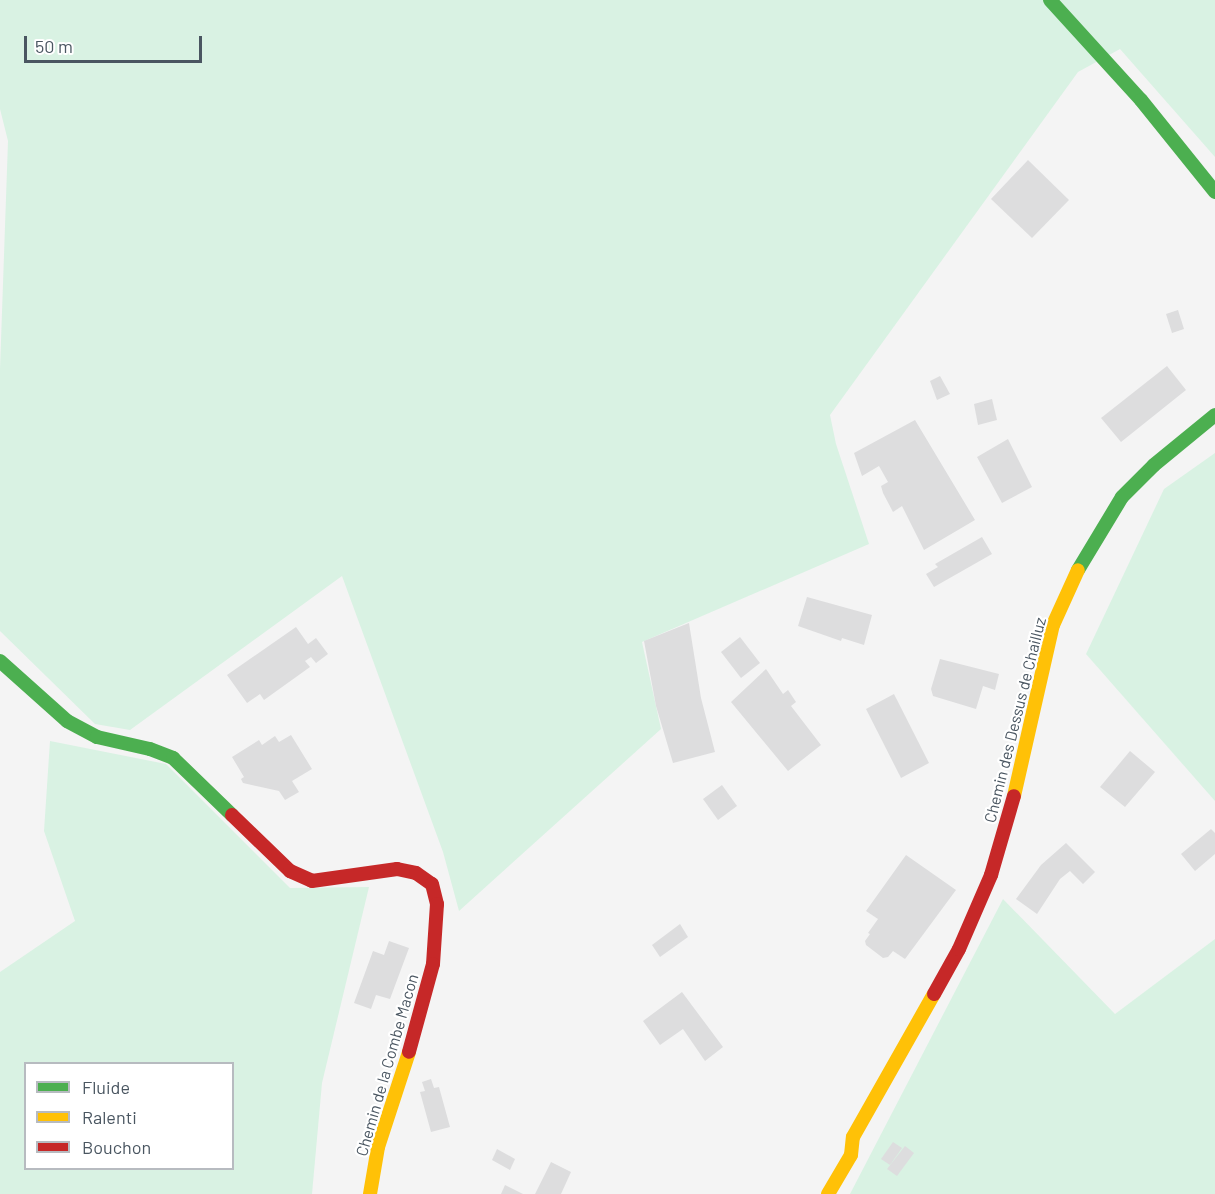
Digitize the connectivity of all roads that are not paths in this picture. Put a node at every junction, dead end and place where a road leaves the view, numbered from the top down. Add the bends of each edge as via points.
1 (1050, 0) edge
2 (1215, 192) edge
3 (1215, 415) edge
4 (0, 661) edge
5 (370, 1194) edge
6 (828, 1194) edge

1 - 2 street via 1141,100
3 - 6 street, Chemin des Dessus de Chailluz via 1122,497 1077,571 1053,625 1022,769 991,875 959,949 853,1137 851,1155
4 - 5 street, Chemin de la Combe Macon via 67,721 97,737 173,758 290,871 312,881 397,869 416,873 432,884 437,904 433,964 378,1148

